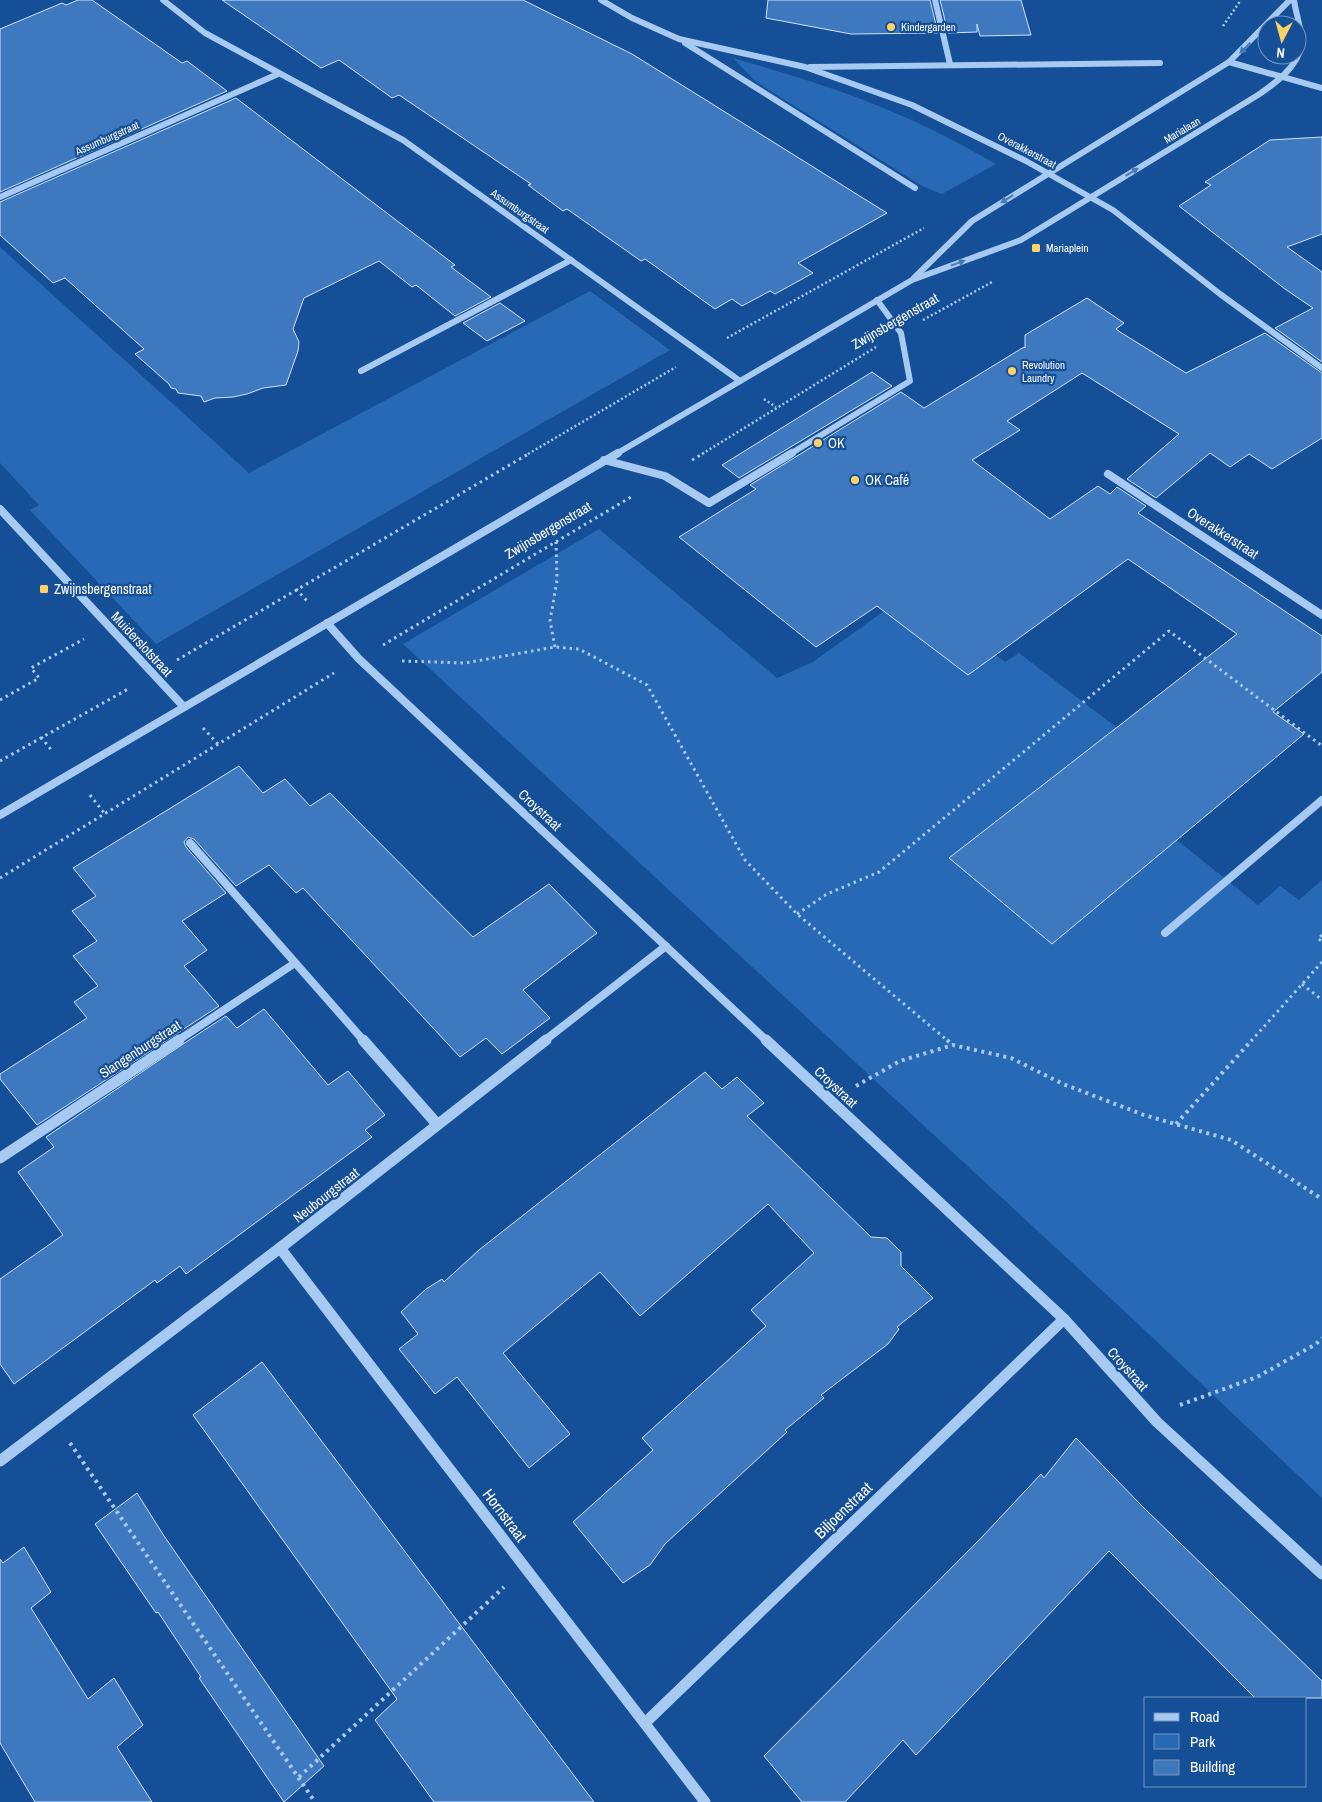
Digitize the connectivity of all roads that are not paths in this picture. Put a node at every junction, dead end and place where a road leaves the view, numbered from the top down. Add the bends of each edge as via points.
1 (163, 0) edge
2 (601, 0) edge
3 (934, 0) edge
4 (1290, 0) edge
5 (1294, 0) edge
6 (678, 38) junction
7 (1230, 62) junction
8 (1160, 63) dead end
9 (950, 64) junction
10 (805, 67) junction
11 (278, 74) junction
12 (1282, 77) junction
13 (1322, 88) edge
14 (1049, 173) junction
15 (915, 188) dead end
16 (0, 196) edge
17 (1091, 197) junction
18 (571, 260) junction
19 (912, 280) junction
20 (877, 300) junction
21 (1322, 368) edge
22 (361, 371) dead end
23 (740, 381) junction
24 (604, 460) junction
25 (1108, 474) dead end
26 (0, 509) edge
27 (1322, 615) edge
28 (327, 623) junction
29 (184, 708) junction
30 (1322, 800) edge
31 (0, 815) edge
32 (190, 843) dead end
33 (1166, 933) dead end
34 (666, 946) junction
35 (295, 963) junction
36 (437, 1124) junction
37 (0, 1158) edge
38 (280, 1248) junction
39 (1064, 1319) junction
40 (0, 1461) edge
41 (1322, 1574) edge
42 (645, 1724) junction
43 (704, 1802) edge

1 - 11 street, Assumburgstraat via 205,33
2 - 6 street, Overakkerstraat
3 - 9 street
4 -> 7 street
5 - 12 street, Marialaan via 1301,46
6 - 10 street, Overakkerstraat
6 - 15 street, Overakkerstraat
7 - 12 street
7 - 14 street
8 - 9 street
9 - 10 street
10 - 14 street, Overakkerstraat via 912,105
11 - 16 street, Assumburgstraat
11 - 18 street, Assumburgstraat via 403,140
12 - 13 street
17 -> 12 street, Marialaan
14 - 17 street, Overakkerstraat
14 -> 19 street, Zwijnsbergenstraat via 972,221
19 -> 17 street, Zwijnsbergenstraat via 1021,240
17 - 21 street, Overakkerstraat via 1113,210
18 - 22 street
18 - 23 street, Assumburgstraat
19 - 20 street, Zwijnsbergenstraat
20 - 23 street, Zwijnsbergenstraat
20 - 24 street via 900,333 910,381 709,503 665,476
23 - 24 street, Zwijnsbergenstraat
24 - 28 street, Zwijnsbergenstraat
25 - 27 street, Overakkerstraat
26 - 29 street, Muiderslotstraat
28 - 29 street, Zwijnsbergenstraat
28 - 34 street, Croystraat via 359,659
29 - 31 street, Zwijnsbergenstraat
30 - 33 street
32 - 35 street
34 - 36 street, Neubourgstraat
34 - 39 street, Croystraat
35 - 36 street
35 - 37 street, Slangenburgstraat
36 - 38 street, Neubourgstraat
38 - 40 street, Neubourgstraat
38 - 42 street, Hornstraat
39 - 41 street, Croystraat via 1157,1422
39 - 42 street, Biljoenstraat
42 - 43 street, Hornstraat

